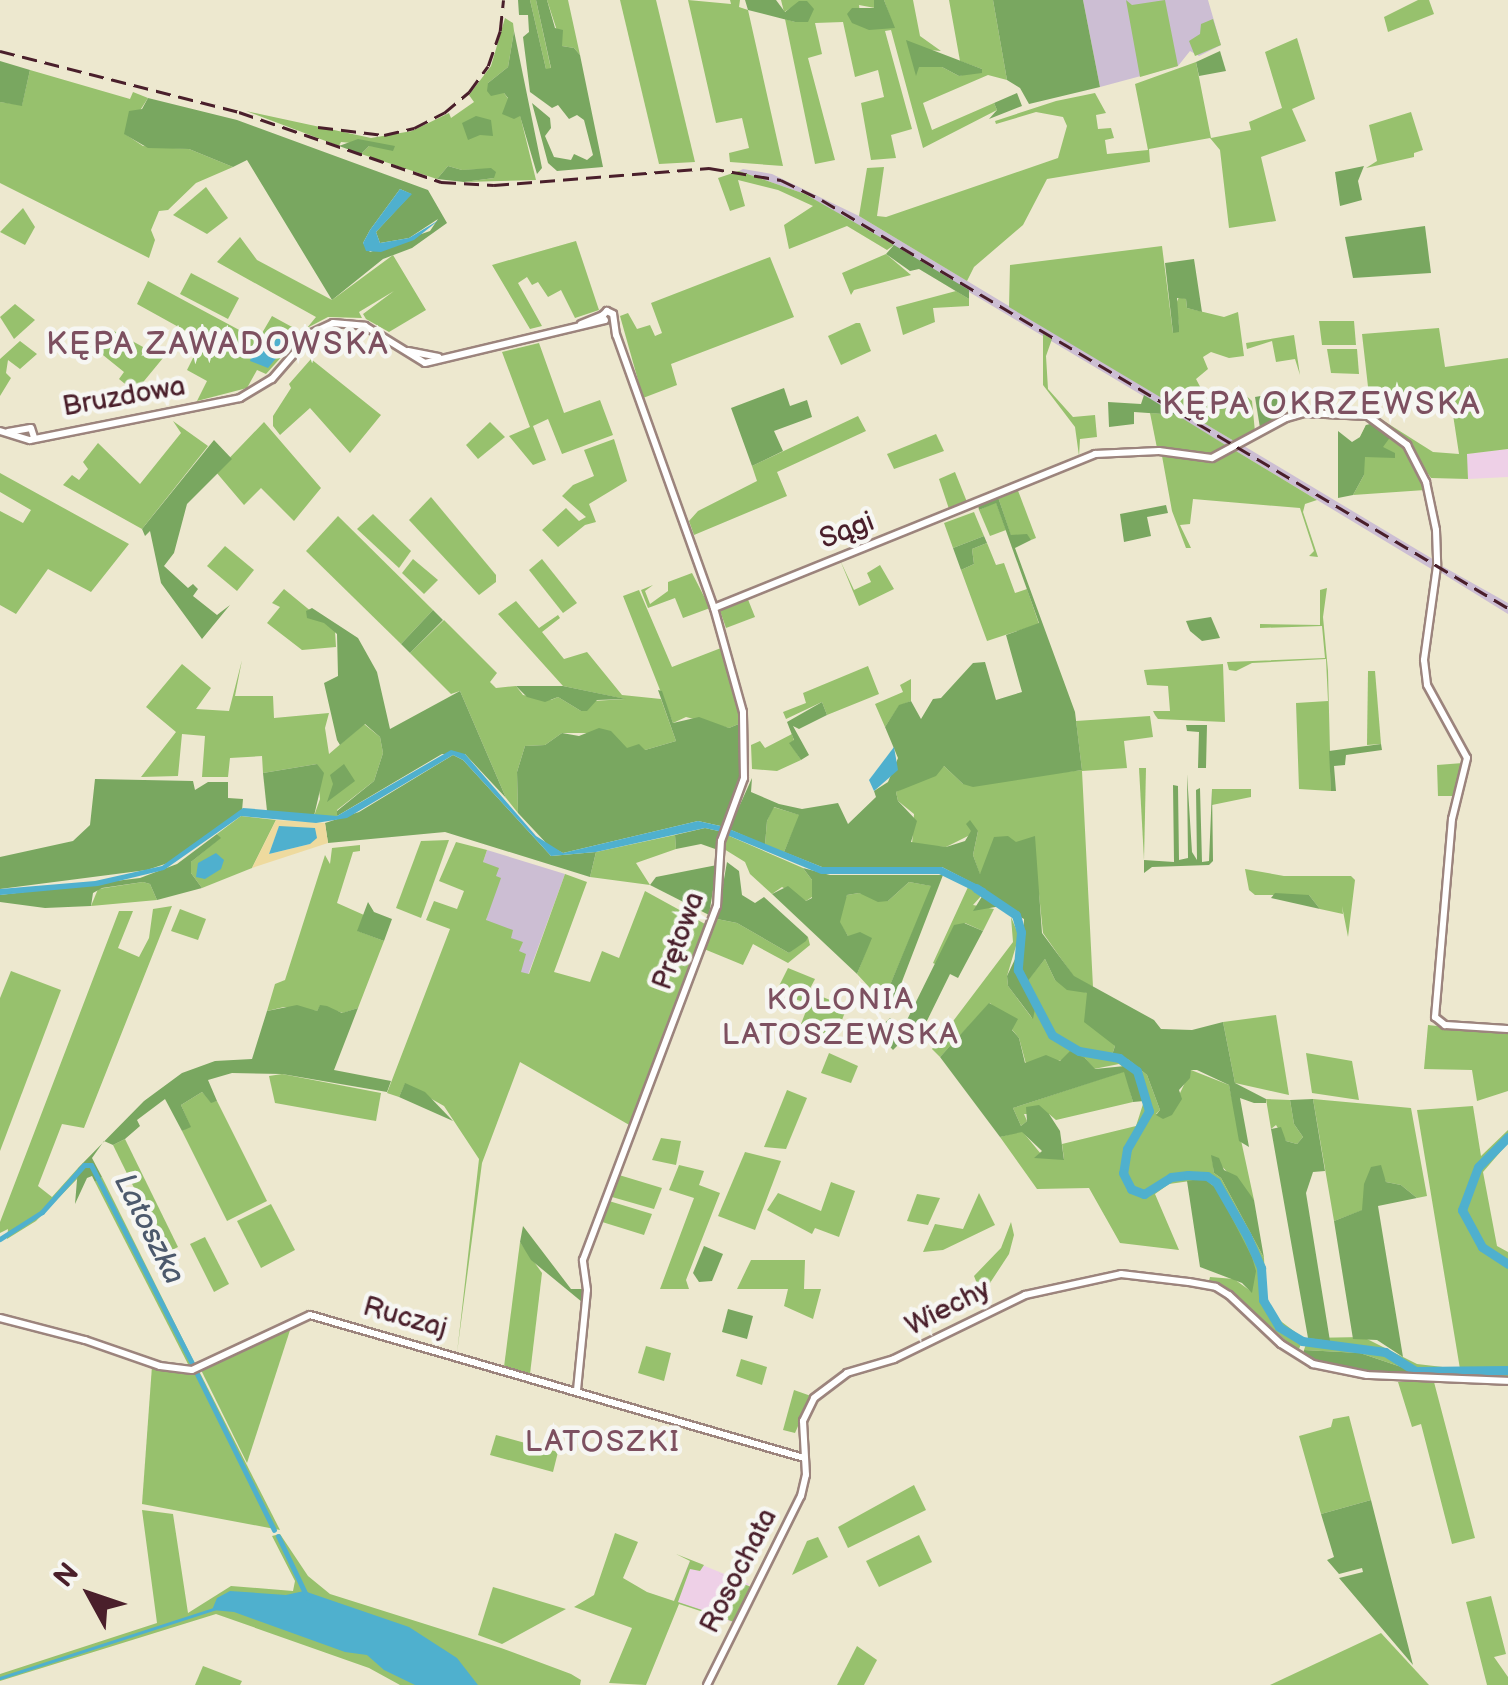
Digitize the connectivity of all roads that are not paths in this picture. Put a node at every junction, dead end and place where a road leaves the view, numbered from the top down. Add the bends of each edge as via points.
1 (607, 319) joint
2 (4, 432) edge
3 (714, 608) junction
4 (1508, 1029) edge
5 (0, 1318) edge
6 (1508, 1380) edge
7 (577, 1390) junction
8 (804, 1458) junction
9 (806, 1475) joint
10 (707, 1685) edge

1 - 2 street, Bruzdowa via 426,358 366,326 333,323 312,333 272,380 240,398 52,432
1 - 3 street, Prętowa
3 - 4 street, Sągi via 1094,454 1159,450 1212,458 1304,413 1368,416 1407,446 1426,482 1437,566 1424,660 1427,685 1467,758 1452,818 1435,1014 1442,1024
3 - 7 street, Prętowa via 743,712 744,778 723,836 718,906 583,1260 587,1290
5 - 7 street, Ruczaj via 192,1370 310,1315
6 - 8 street, Wiechy via 1410,1379 1324,1367 1281,1344 1216,1287 1121,1274 1025,1296 894,1359 847,1373 824,1387 807,1411
7 - 8 street, Ruczaj
8 - 9 street, Wiechy
9 - 10 street, Rosochata

